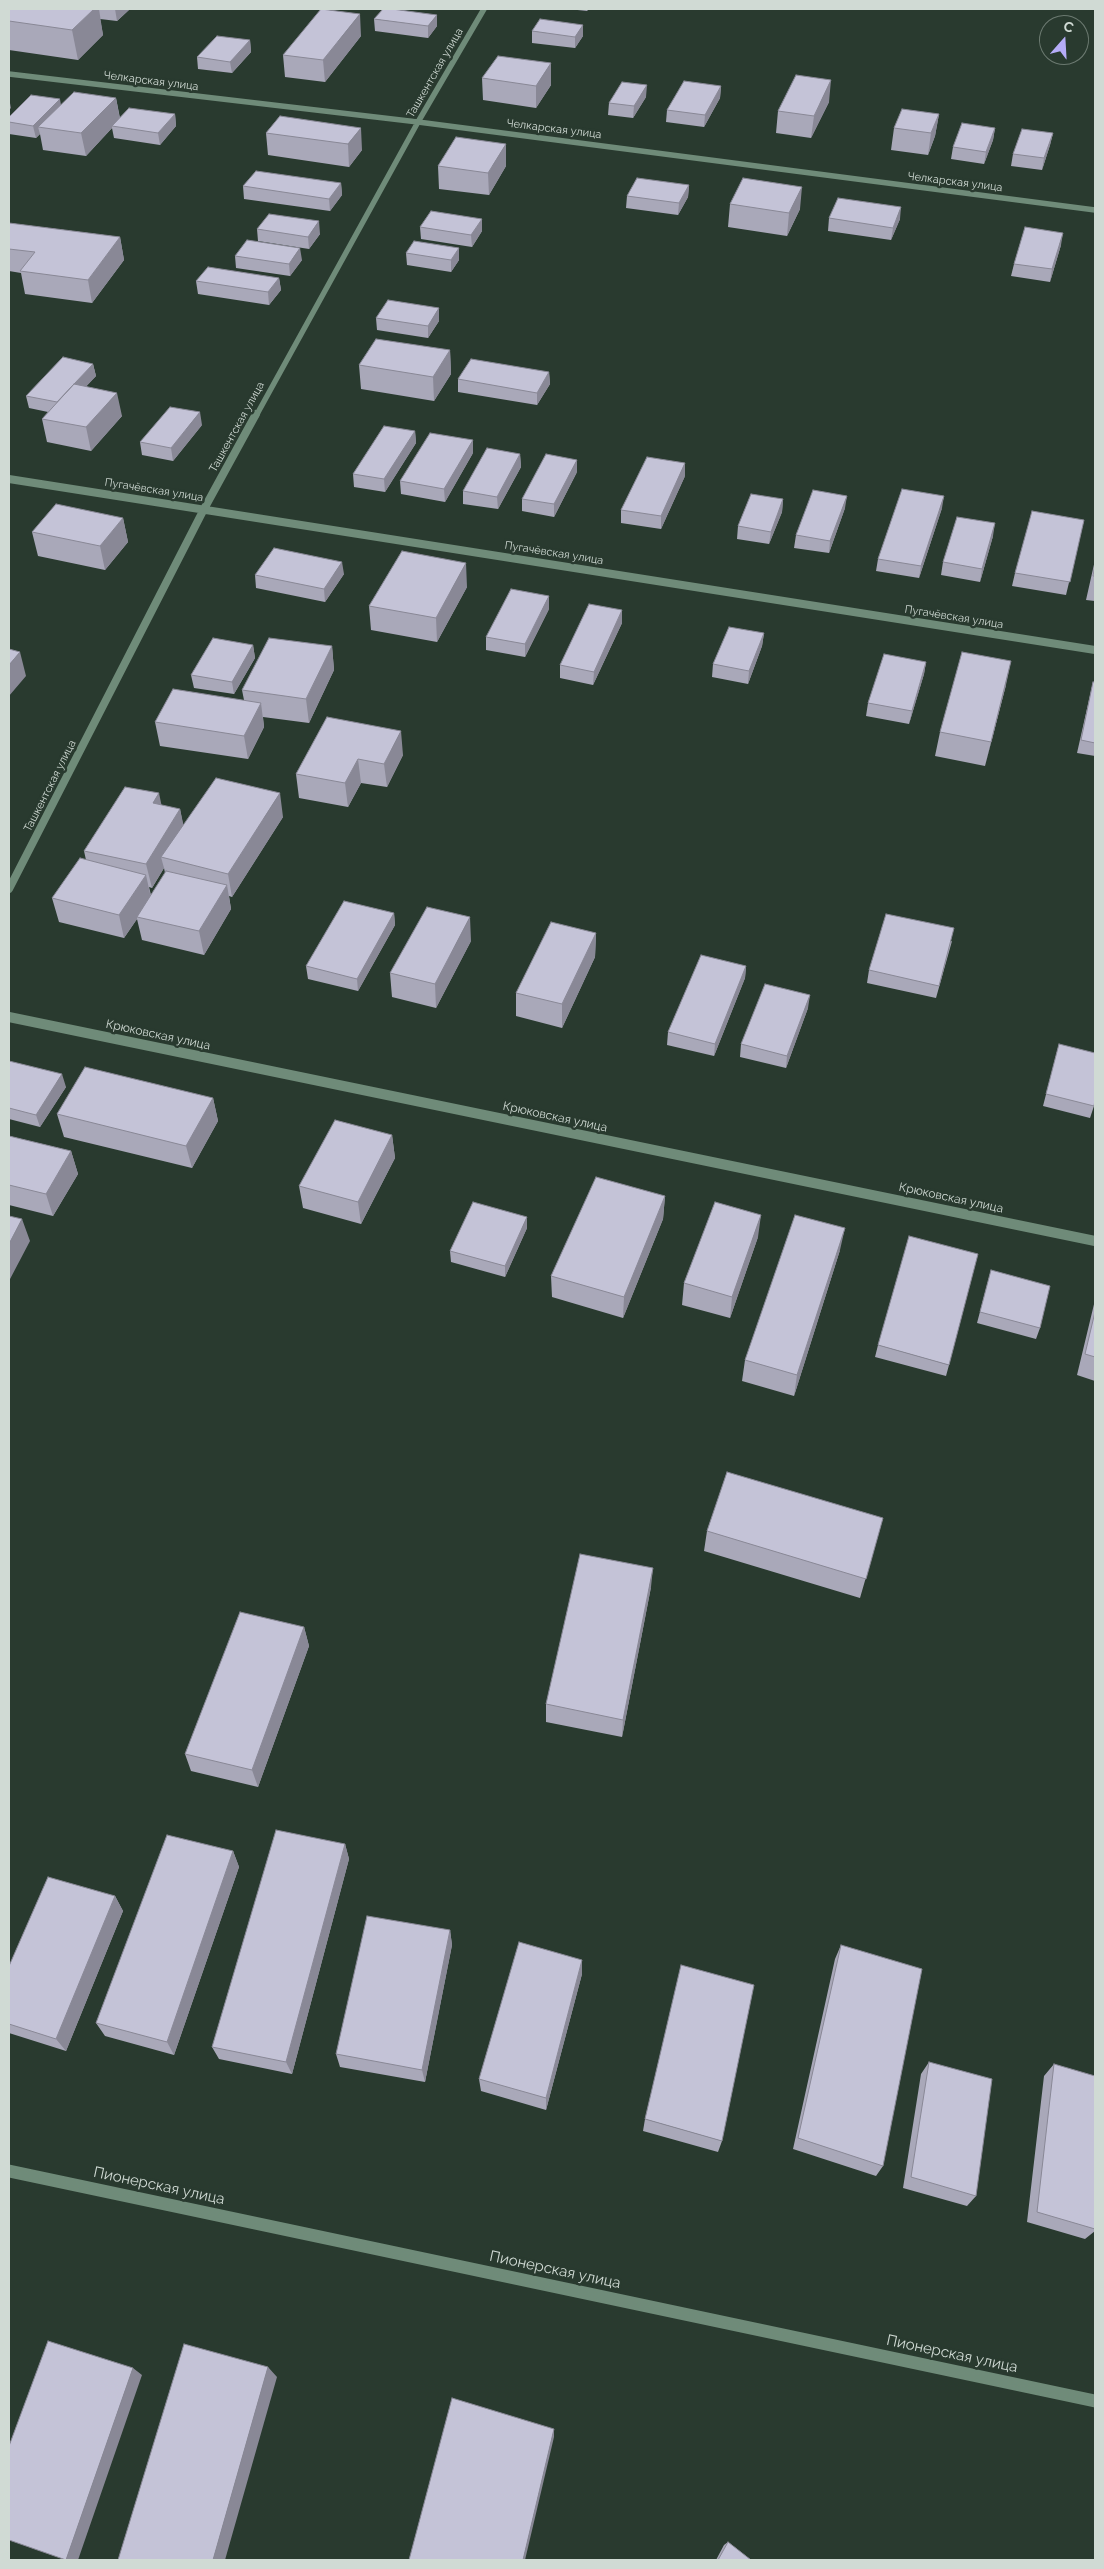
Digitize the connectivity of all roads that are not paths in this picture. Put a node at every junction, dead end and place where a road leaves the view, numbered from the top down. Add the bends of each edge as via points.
1 (484, 9) edge
2 (9, 74) edge
3 (418, 122) junction
4 (1095, 210) edge
5 (9, 478) edge
6 (204, 509) junction
7 (1095, 650) edge
8 (9, 889) edge
9 (9, 1017) edge
10 (1095, 1241) edge
11 (9, 2171) edge
12 (1095, 2401) edge

1 - 3 street, Ташкентская улица
2 - 3 street, Челкарская улица
3 - 4 street, Челкарская улица
3 - 6 street, Ташкентская улица
5 - 6 street, Пугачёвская улица
6 - 7 street, Пугачёвская улица
6 - 8 street, Ташкентская улица
9 - 10 street, Крюковская улица
11 - 12 street, Пионерская улица

